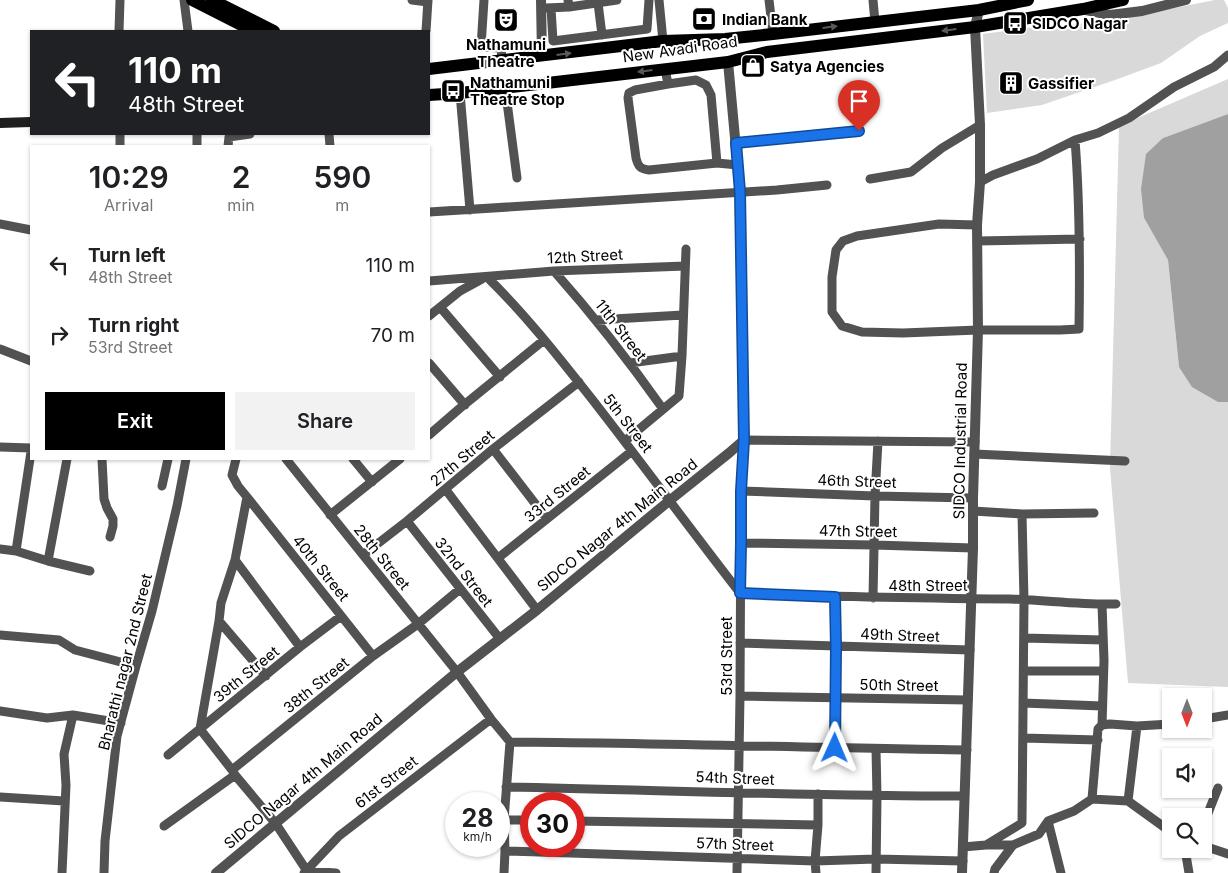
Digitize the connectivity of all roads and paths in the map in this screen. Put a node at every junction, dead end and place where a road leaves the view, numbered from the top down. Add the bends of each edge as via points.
1 (120, 0) edge
2 (184, 0) edge
3 (192, 0) edge
4 (212, 0) edge
5 (412, 0) edge
6 (484, 0) edge
7 (617, 0) edge
8 (649, 0) edge
9 (659, 0) edge
10 (769, 0) edge
11 (873, 0) edge
12 (1028, 0) edge
13 (1186, 0) edge
14 (428, 1) edge
15 (1120, 1) edge
16 (1011, 2) edge
17 (598, 3) junction
18 (568, 4) edge
19 (544, 5) edge
20 (1084, 9) junction
21 (979, 10) junction
22 (876, 22) junction
23 (975, 28) junction
24 (119, 30) edge
25 (188, 30) edge
26 (251, 30) edge
27 (272, 30) edge
28 (426, 30) edge
29 (773, 34) junction
30 (602, 35) junction
31 (663, 41) junction
32 (1228, 55) edge
33 (542, 56) junction
34 (502, 60) junction
35 (728, 62) junction
36 (430, 69) edge
37 (665, 69) junction
38 (668, 84) junction
39 (505, 88) junction
40 (460, 93) junction
41 (430, 95) edge
42 (30, 122) edge
43 (0, 123) edge
44 (980, 126) junction
45 (859, 131) dead end
46 (243, 135) edge
47 (1075, 140) junction
48 (736, 143) junction
49 (228, 145) edge
50 (717, 163) junction
51 (738, 165) junction
52 (517, 178) dead end
53 (870, 179) dead end
54 (980, 182) junction
55 (827, 185) dead end
56 (740, 192) junction
57 (470, 210) junction
58 (430, 212) edge
59 (0, 224) edge
60 (977, 225) junction
61 (30, 230) edge
62 (1080, 239) junction
63 (977, 242) junction
64 (686, 249) dead end
65 (685, 266) junction
66 (554, 271) junction
67 (486, 277) junction
68 (430, 281) edge
69 (440, 307) junction
70 (430, 315) edge
71 (683, 315) junction
72 (596, 320) junction
73 (978, 330) junction
74 (544, 340) junction
75 (0, 349) edge
76 (682, 356) junction
77 (30, 361) edge
78 (630, 363) junction
79 (430, 364) edge
80 (500, 377) junction
81 (578, 382) junction
82 (465, 404) junction
83 (663, 409) junction
84 (430, 434) edge
85 (744, 440) junction
86 (878, 440) junction
87 (625, 442) junction
88 (975, 442) junction
89 (0, 447) edge
90 (30, 448) edge
91 (493, 449) junction
92 (632, 451) junction
93 (974, 454) junction
94 (30, 459) edge
95 (67, 460) edge
96 (102, 460) edge
97 (168, 460) edge
98 (186, 460) edge
99 (236, 460) edge
100 (287, 460) edge
101 (353, 460) edge
102 (399, 460) edge
103 (1125, 461) dead end
104 (372, 482) junction
105 (162, 486) dead end
106 (446, 490) junction
107 (741, 491) junction
108 (875, 496) junction
109 (247, 497) junction
110 (973, 498) junction
111 (669, 501) junction
112 (973, 511) junction
113 (1094, 513) dead end
114 (1022, 514) junction
115 (330, 515) junction
116 (547, 519) junction
117 (408, 521) junction
118 (110, 537) dead end
119 (741, 543) junction
120 (874, 545) junction
121 (973, 548) junction
122 (0, 549) edge
123 (16, 551) junction
124 (363, 555) junction
125 (498, 558) junction
126 (235, 560) junction
127 (48, 561) junction
128 (90, 571) dead end
129 (460, 589) junction
130 (740, 593) junction
131 (835, 597) junction
132 (873, 598) junction
133 (972, 599) junction
134 (1024, 600) junction
135 (1102, 604) junction
136 (1116, 604) dead end
137 (536, 610) junction
138 (341, 616) junction
139 (219, 621) junction
140 (418, 624) junction
141 (0, 635) edge
142 (1024, 638) junction
143 (500, 639) junction
144 (1103, 640) junction
145 (740, 643) junction
146 (300, 647) junction
147 (836, 647) junction
148 (970, 650) junction
149 (373, 656) junction
150 (136, 666) junction
151 (1024, 671) junction
152 (1103, 671) junction
153 (457, 672) junction
154 (266, 676) junction
155 (740, 696) junction
156 (836, 698) junction
157 (968, 700) junction
158 (1023, 703) junction
159 (1102, 706) junction
160 (0, 711) edge
161 (73, 715) junction
162 (1228, 716) edge
163 (1212, 718) edge
164 (491, 719) junction
165 (121, 723) junction
166 (1102, 725) junction
167 (1162, 725) edge
168 (1137, 726) junction
169 (200, 729) junction
170 (1023, 738) junction
171 (1098, 740) junction
172 (510, 742) junction
173 (738, 746) junction
174 (835, 748) junction
175 (876, 749) junction
176 (967, 750) junction
177 (168, 755) dead end
178 (233, 773) junction
179 (506, 788) junction
180 (1218, 788) dead end
181 (506, 792) edge
182 (739, 792) junction
183 (818, 794) junction
184 (877, 796) junction
185 (964, 796) junction
186 (0, 797) edge
187 (1092, 799) junction
188 (64, 801) junction
189 (1128, 801) junction
190 (1210, 808) edge
191 (585, 821) edge
192 (1048, 821) junction
193 (276, 824) junction
194 (738, 824) junction
195 (818, 825) junction
196 (164, 826) dead end
197 (1162, 826) edge
198 (986, 844) junction
199 (1013, 845) junction
200 (964, 847) junction
201 (1212, 849) edge
202 (510, 851) edge
203 (1228, 854) edge
204 (505, 857) edge
205 (737, 858) junction
206 (1186, 858) edge
207 (876, 859) junction
208 (815, 861) junction
209 (963, 861) junction
210 (306, 872) edge
211 (62, 873) edge
212 (104, 873) edge
213 (216, 873) edge
214 (336, 873) edge
215 (504, 873) edge
216 (737, 873) edge
217 (816, 873) edge
218 (876, 873) edge
219 (962, 873) edge
220 (994, 873) edge
221 (1061, 873) edge
222 (1189, 873) edge

1 - 24 street
2 - 25 street
3 - 26 main road
4 - 27 main road
5 - 14 street
6 - 34 street via 481,48 500,48
7 - 17 street
8 - 30 street via 647,29
9 - 31 street
10 - 29 street
11 - 22 street
12 - 16 main road, New Avadi Road
13 - 20 street via 1110,15
14 - 28 street
15 - 20 main road, New Avadi Road
16 - 21 main road, New Avadi Road
17 - 18 street
17 - 30 street
18 - 19 street
19 - 30 street via 553,41
19 - 33 street
20 - 23 main road, New Avadi Road
21 - 22 main road, New Avadi Road
21 - 23 street, SIDCO Industrial Road
29 -> 22 main road, New Avadi Road
23 -> 35 main road, New Avadi Road via 768,52
23 - 44 street, SIDCO Industrial Road
29 - 31 main road, New Avadi Road
33 -> 31 main road, New Avadi Road
32 - 47 street via 1214,67 1174,86 1129,118
33 - 34 main road, New Avadi Road
34 - 36 main road, New Avadi Road
35 - 37 main road, New Avadi Road
35 - 48 street
37 - 38 street
37 -> 39 main road, New Avadi Road
38 - 50 street via 696,80 706,84 711,94
38 - 50 street via 629,93 638,165 648,170
39 - 40 main road, New Avadi Road
39 - 52 street
40 - 41 main road, New Avadi Road
40 - 57 street
42 - 43 main road
44 - 53 street via 942,148 911,172
44 - 54 street, SIDCO Industrial Road
45 - 48 street
46 - 49 street via 229,137
47 - 54 street
47 - 62 street
48 - 51 street
50 - 51 street
51 - 56 street
54 - 60 street, SIDCO Industrial Road
55 - 56 street
56 - 57 street
56 - 85 street
57 - 58 street
59 - 61 street
60 - 63 street, SIDCO Industrial Road
60 - 73 street via 939,224 843,241 836,250 832,312 842,326 862,332
62 - 63 street
62 - 73 street via 1079,329
63 - 73 street, SIDCO Industrial Road
64 - 65 street
65 - 66 street, 12th Street
65 - 71 street
66 - 67 street, 12th Street
66 - 72 street, 11th Street
67 - 68 street, 12th Street
67 - 69 street
67 - 74 street, 5th Street via 506,295
69 - 70 street
69 - 80 street
71 - 72 street
71 - 76 street
72 - 78 street, 11th Street
73 - 88 street, SIDCO Industrial Road
74 - 80 street
74 - 81 street, 5th Street
75 - 77 street
76 - 78 street
76 - 83 street via 679,396
78 - 83 street, 11th Street
79 - 82 street
80 - 82 street
81 - 87 street, 5th Street
81 - 91 street, 27th Street
82 - 84 street
83 - 87 street
85 - 86 street
85 - 107 street, 53rd Street
85 - 111 street, SIDCO Nagar 4th Main Road
86 - 88 street
86 - 108 street
87 - 92 street, 5th Street
88 - 93 street, SIDCO Industrial Road
89 - 90 street
91 - 106 street, 27th Street
91 - 116 street
92 - 111 street, 5th Street
92 - 116 street, 33rd Street
93 - 103 street
93 - 110 street, SIDCO Industrial Road
94 - 123 street
95 - 127 street
96 - 118 street via 104,498 113,519
97 - 105 street
98 - 150 street, Bharathi nagar 2nd Street via 152,611
99 - 109 street, 40th Street via 232,475
100 - 115 street, 28th Street
101 - 104 street
102 - 104 street
104 - 115 street
106 - 117 street, 27th Street
106 - 125 street
107 - 108 street, 46th Street
107 - 119 street, 53rd Street
108 - 110 street, 46th Street
108 - 120 street
109 - 126 street
109 - 138 street, 40th Street
110 - 112 street, SIDCO Industrial Road
111 - 130 street, 5th Street
111 - 137 street, SIDCO Nagar 4th Main Road
112 - 114 street
112 - 121 street, SIDCO Industrial Road
113 - 114 street
114 - 134 street
115 - 124 street, 28th Street
116 - 125 street, 33rd Street
117 - 124 street, 27th Street
117 - 129 street, 32nd Street
119 - 120 street, 47th Street
119 - 130 street, 53rd Street
120 - 121 street, 47th Street
120 - 132 street
121 - 133 street, SIDCO Industrial Road
122 - 123 street
123 - 127 street
124 - 140 street, 28th Street
125 - 137 street
126 - 139 street via 221,603
126 - 146 street
127 - 128 street
129 - 140 street, 38th Street
129 - 143 street, 32nd Street
130 - 131 street, 48th Street
130 - 145 street, 53rd Street
131 - 132 street, 48th Street
131 - 147 street
132 - 133 street, 48th Street
133 - 134 street, 48th Street
133 - 148 street, SIDCO Industrial Road
134 - 135 street, 48th Street
134 - 142 street
135 - 136 street, 48th Street
135 - 144 street
137 - 143 street, SIDCO Nagar 4th Main Road
138 - 146 street, 39th Street
138 - 149 street, 40th Street
139 - 154 street
139 - 169 street
140 - 149 street, 38th Street
140 - 153 street, 28th Street
141 - 150 street via 59,640 75,650
142 - 144 street
142 - 151 street
143 - 153 street, SIDCO Nagar 4th Main Road
144 - 152 street
145 - 147 street, 49th Street
145 - 155 street, 53rd Street
146 - 154 street, 39th Street
147 - 148 street, 49th Street
147 - 156 street
148 - 157 street, SIDCO Industrial Road
149 - 178 street, 38th Street
150 - 165 street, Bharathi nagar 2nd Street
151 - 152 street
151 - 158 street
152 - 159 street
153 - 164 street, 28th Street
153 - 193 street, SIDCO Nagar 4th Main Road
154 - 169 street, 39th Street
155 - 156 street, 50th Street
155 - 173 street, 53rd Street
156 - 157 street, 50th Street
156 - 174 street
157 - 176 street, SIDCO Industrial Road
158 - 159 street
158 - 170 street
159 - 166 street
160 - 161 street via 47,718
161 - 165 street
161 - 188 street via 64,754
162 - 163 street
164 - 172 street, 28th Street
164 - 210 street, 61st Street via 339,836
165 - 212 street, Bharathi nagar 2nd Street via 105,841
166 - 168 street
166 - 171 street via 1098,729
167 - 168 street
168 - 189 street
169 - 177 street, 39th Street
169 - 178 street
170 - 171 street
170 - 198 street via 1022,823
171 - 187 street
172 - 173 street
172 - 179 street
173 - 174 street
173 - 182 street, 53rd Street
174 - 175 street
175 - 176 street
175 - 184 street
176 - 185 street, SIDCO Industrial Road
178 - 193 street
178 - 196 street, 38th Street
179 - 181 street
179 - 182 street, 54th Street
180 - 190 street
182 - 183 street, 54th Street
182 - 194 street, 53rd Street
183 - 184 street, 54th Street
183 - 195 street
184 - 185 street, 54th Street
184 - 207 street
185 - 200 street, SIDCO Industrial Road
186 - 188 street
187 - 189 street
187 - 192 street via 1074,811
188 - 211 street
189 - 197 street
191 - 194 street
192 - 199 street via 1038,834
192 - 221 street
193 - 210 street
193 - 213 street, SIDCO Nagar 4th Main Road
194 - 195 street
194 - 205 street, 53rd Street
195 - 208 street
198 - 199 street
198 - 200 street
199 - 220 street
200 - 209 street, SIDCO Industrial Road
201 - 203 street
202 - 205 street, 57th Street
204 - 215 street
205 - 208 street, 57th Street
205 - 216 street, 53rd Street
206 - 222 street
207 - 208 street, 57th Street
207 - 209 street, 57th Street
207 - 218 street
208 - 217 street
209 - 219 street, SIDCO Industrial Road
210 - 214 street

